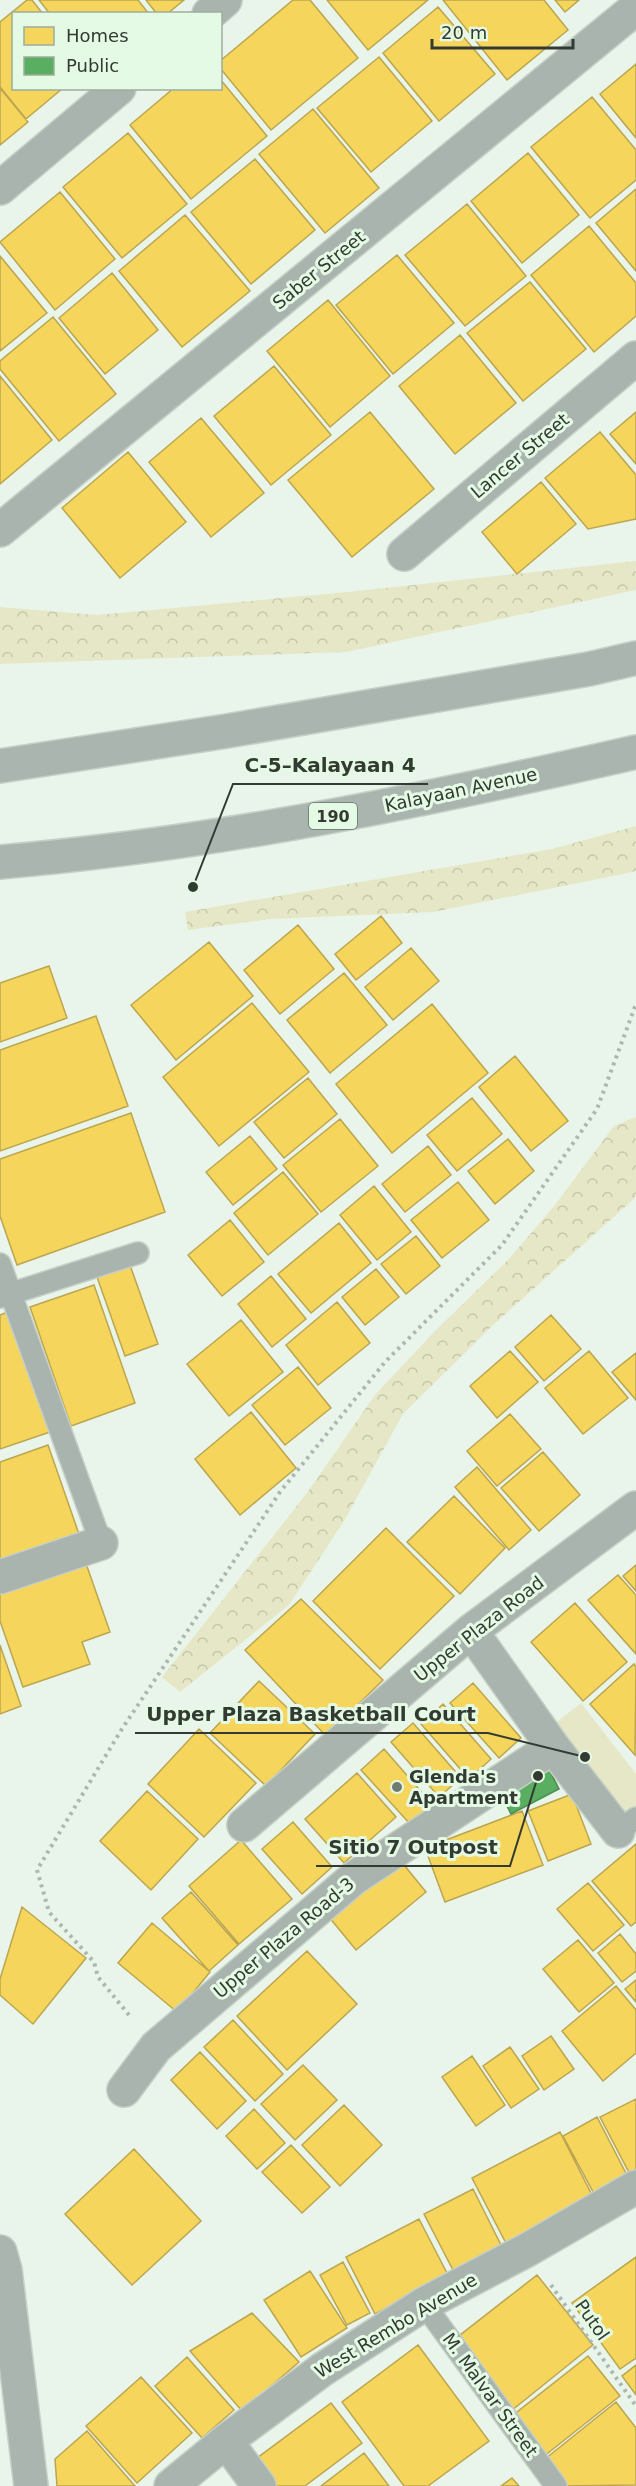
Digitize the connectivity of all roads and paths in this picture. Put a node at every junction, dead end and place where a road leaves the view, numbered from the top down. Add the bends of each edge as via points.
1 (225, 0) edge
2 (636, 8) edge
3 (211, 12) edge
4 (117, 90) edge
5 (0, 188) edge
6 (636, 358) edge
7 (0, 530) edge
8 (404, 554) dead end
9 (636, 658) edge
10 (636, 752) edge
11 (0, 766) edge
12 (0, 862) edge
13 (636, 1004) edge
14 (138, 1253) dead end
15 (0, 1264) edge
16 (5, 1295) edge
17 (636, 1508) edge
18 (101, 1543) joint
19 (0, 1578) edge
20 (471, 1631) junction
21 (553, 1747) junction
22 (244, 1825) dead end
23 (627, 1825) edge
24 (156, 2047) junction
25 (123, 2091) dead end
26 (636, 2187) edge
27 (527, 2250) junction
28 (0, 2252) edge
29 (424, 2304) junction
30 (636, 2406) edge
31 (226, 2441) junction
32 (31, 2486) edge
33 (171, 2486) edge
34 (259, 2486) edge
35 (556, 2486) edge

1 - 3 street
2 - 7 street, Saber Street
4 - 5 street
6 - 8 street, Lancer Street
9 - 11 main road via 238,729
10 - 12 main road, Kalayaan Avenue / 190 via 449,795 228,836
13 - 24 path via 597,1109 502,1245 385,1362 280,1492 120,1732 37,1870 49,1912 94,1962 98,1977
14 - 16 lane
15 - 16 lane
16 - 18 lane
17 - 20 street, Upper Plaza Road
18 - 19 street
20 - 21 street
20 - 22 street, Upper Plaza Road
21 - 23 street
21 - 24 street, Upper Plaza Road-3 via 354,1878
24 - 25 street, Upper Plaza Road-3
26 - 27 street, West Rembo Avenue
27 - 29 street, West Rembo Avenue
27 - 30 path, Putol
28 - 32 main road
29 - 31 street, West Rembo Avenue via 323,2369
29 - 35 lane, M. Malvar Street
31 - 33 street, West Rembo Avenue
31 - 34 street

